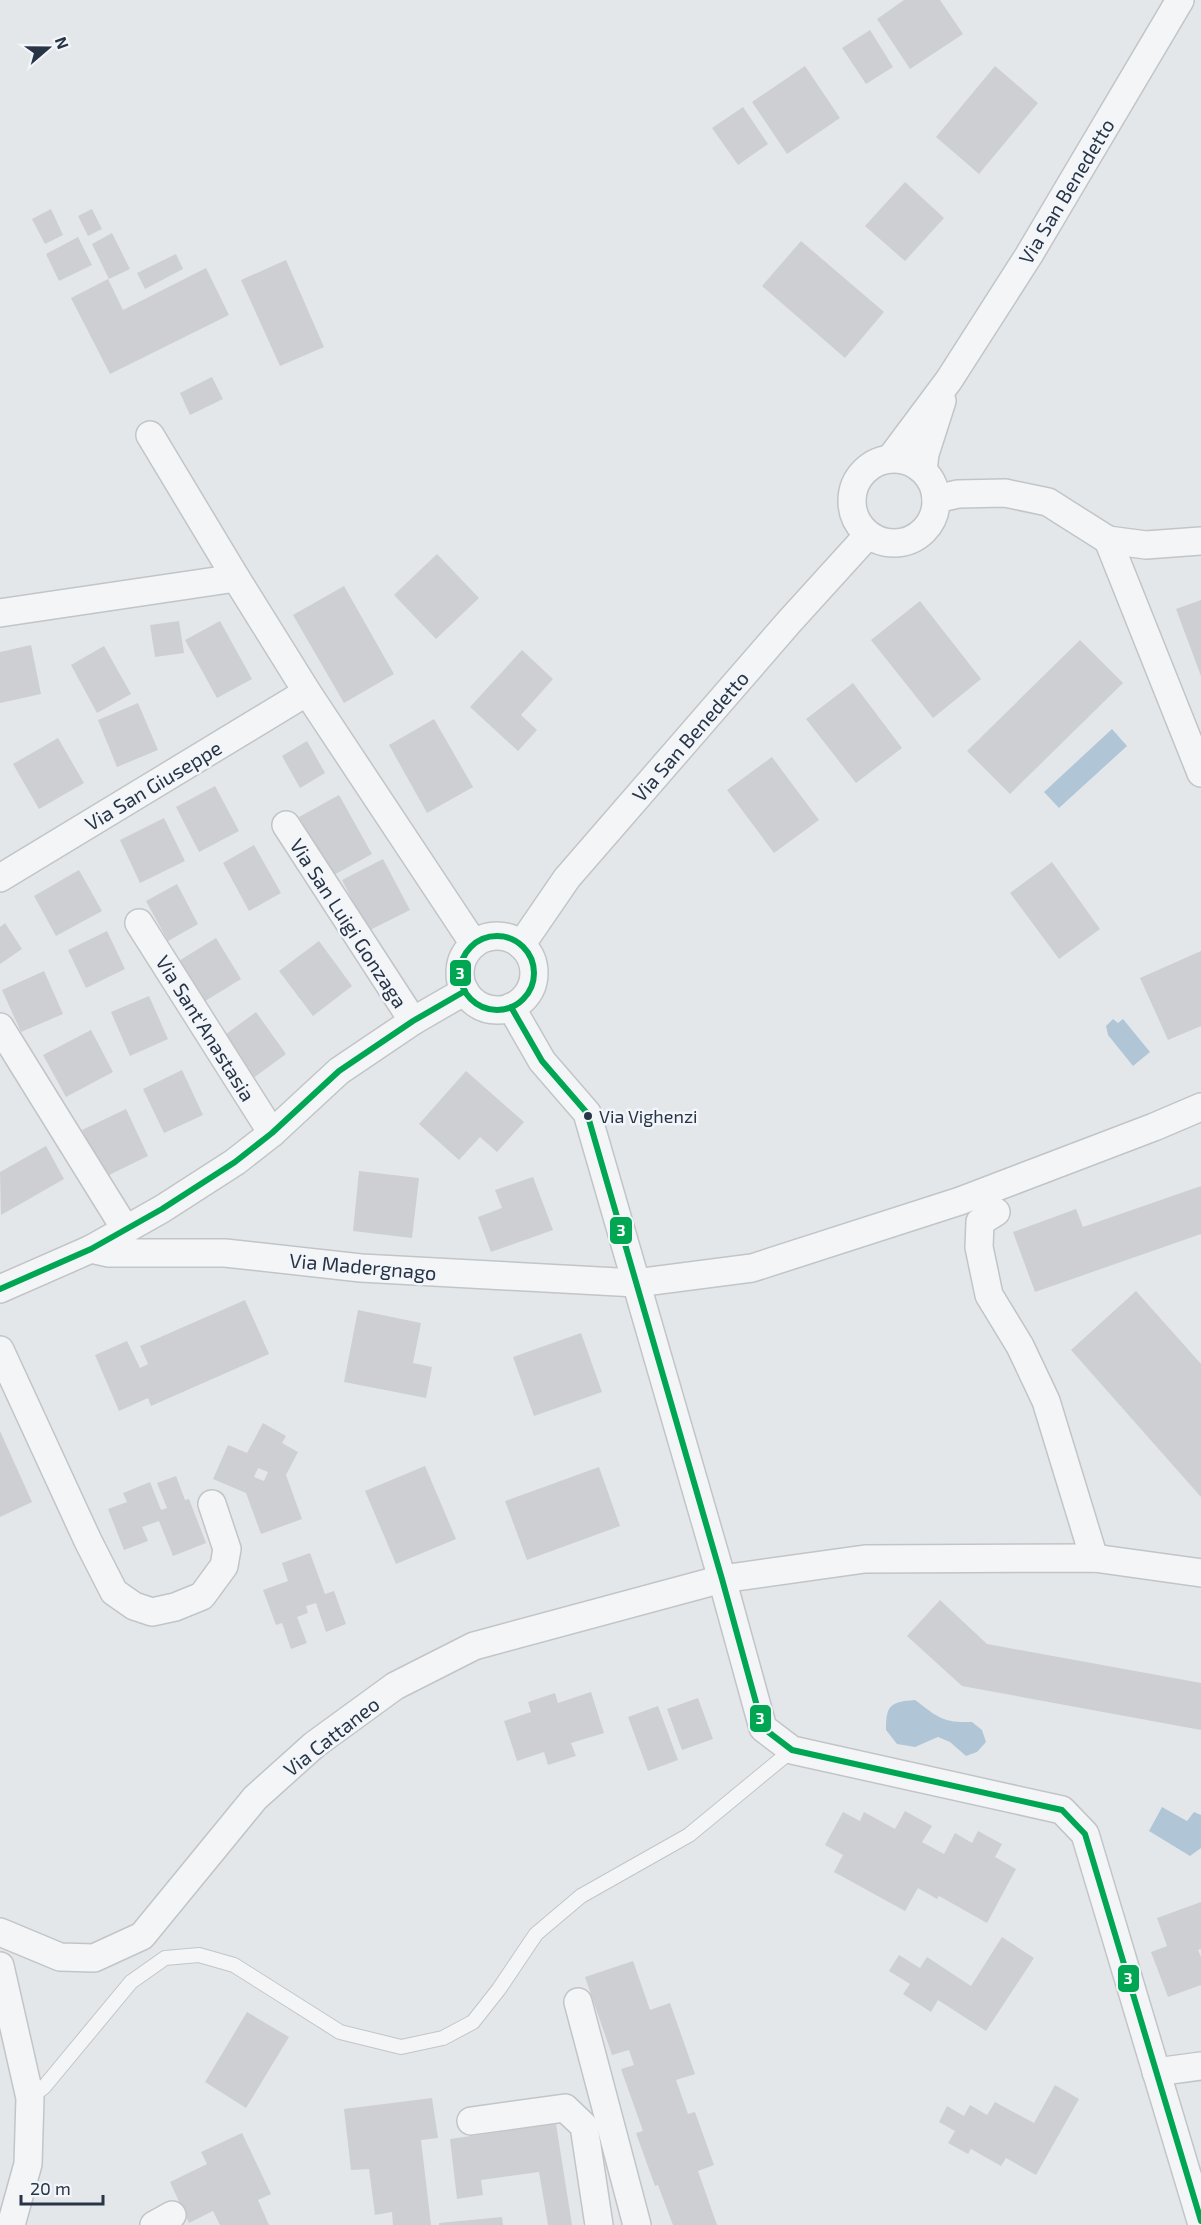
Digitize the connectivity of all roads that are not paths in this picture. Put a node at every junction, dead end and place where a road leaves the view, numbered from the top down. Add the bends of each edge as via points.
1 (1179, 0) edge
2 (950, 380) junction
3 (150, 435) dead end
4 (890, 459) junction
5 (923, 470) junction
6 (936, 499) junction
7 (868, 535) junction
8 (1108, 540) junction
9 (1201, 541) edge
10 (236, 578) junction
11 (0, 612) edge
12 (307, 692) junction
13 (1201, 772) edge
14 (286, 825) dead end
15 (0, 878) edge
16 (140, 923) dead end
17 (474, 944) junction
18 (521, 945) junction
19 (465, 992) junction
20 (511, 1007) junction
21 (413, 1021) junction
22 (0, 1027) edge
23 (1201, 1107) edge
24 (272, 1133) junction
25 (996, 1212) dead end
26 (126, 1230) junction
27 (91, 1249) junction
28 (636, 1283) junction
29 (0, 1289) edge
30 (0, 1350) edge
31 (212, 1504) dead end
32 (1094, 1558) junction
33 (1201, 1573) edge
34 (722, 1579) junction
35 (792, 1750) junction
36 (0, 1935) edge
37 (0, 1966) edge
38 (578, 2002) dead end
39 (1201, 2066) edge
40 (1156, 2072) junction
41 (30, 2098) junction
42 (471, 2121) dead end
43 (1201, 2221) edge
44 (11, 2225) edge
45 (599, 2225) edge
46 (637, 2225) edge

1 - 2 street, Via San Benedetto via 1029,255
2 - 4 street, Via San Benedetto
2 - 5 street, Via San Benedetto
3 - 10 street
4 - 5 street via 908,461
4 - 7 street, Via San Benedetto via 871,465 857,480 851,499 856,520
5 - 6 street
6 - 7 street via 931,519 919,535 894,544
6 - 8 street via 958,494 1005,493 1048,502
7 - 18 street, Via San Benedetto via 567,878
8 - 9 street via 1146,545
8 - 13 street
10 - 11 street
10 - 12 street
12 - 15 street, Via San Giuseppe
12 - 17 street
14 - 21 street, Via San Luigi Gonzaga
16 - 24 street, Via Sant'Anastasia
17 - 18 street via 493,936 513,939
17 - 19 street via 463,957 460,974
18 - 20 street via 534,971 532,986 524,999
19 - 20 street via 471,1000 490,1009
19 - 21 street
20 - 28 street via 542,1061 587,1113
21 - 24 street via 339,1071
22 - 26 street
23 - 28 street, Via Madergnago via 960,1201 752,1268
24 - 26 street
25 - 32 street via 980,1222 979,1247 989,1295 1020,1346 1046,1401
26 - 27 street
27 - 28 street, Via Madergnago via 109,1253 225,1253 361,1268
27 - 29 street
28 - 34 street
30 - 31 street via 114,1592 134,1606 153,1612 202,1596 224,1566 227,1549
32 - 33 street, Via Cattaneo
32 - 34 street, Via Cattaneo via 865,1559
34 - 35 street via 763,1728
34 - 36 street, Via Cattaneo via 474,1646 395,1686 314,1744 255,1798 142,1936 94,1958 60,1957
35 - 40 street via 1062,1810 1085,1834
35 - 41 lane via 689,1834 581,1896 536,1934 473,2022 444,2038 400,2047 340,2032 234,1965 199,1955 165,1958 131,1982 44,2087
37 - 41 street
38 - 46 street
39 - 40 street
40 - 43 street
41 - 44 street via 28,2164
42 - 45 street via 565,2108 584,2126

